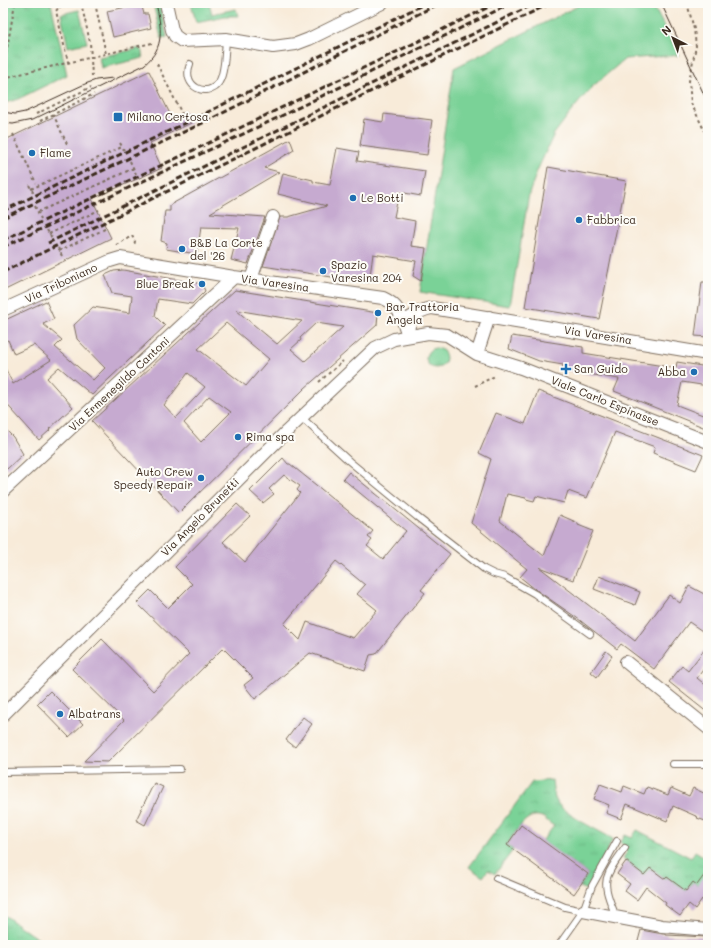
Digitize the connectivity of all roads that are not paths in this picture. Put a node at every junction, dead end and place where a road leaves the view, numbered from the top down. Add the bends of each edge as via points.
1 (166, 3) edge
2 (382, 3) edge
3 (226, 39) junction
4 (190, 64) dead end
5 (273, 217) dead end
6 (120, 258) joint
7 (234, 277) junction
8 (251, 279) junction
9 (3, 310) edge
10 (489, 317) junction
11 (408, 336) junction
12 (477, 354) junction
13 (708, 354) edge
14 (301, 417) junction
15 (708, 442) edge
16 (3, 491) edge
17 (590, 634) dead end
18 (626, 662) dead end
19 (3, 715) edge
20 (708, 728) edge
21 (673, 764) dead end
22 (708, 764) edge
23 (180, 769) dead end
24 (3, 772) edge
25 (617, 841) dead end
26 (625, 848) dead end
27 (496, 878) dead end
28 (583, 911) junction
29 (616, 917) junction
30 (708, 930) edge
31 (559, 945) edge

1 - 3 street via 174,36 182,41
2 - 3 street via 296,44 273,47
3 - 4 lane via 221,76 213,88 196,88 190,82 187,70
5 - 8 street
6 - 7 street, Via Varesina
6 - 9 street, Via Triboniano
7 - 8 street, Via Varesina
7 - 16 street, Via Ermenegildo Cantoni
8 - 11 street, Via Varesina via 383,298 392,302 398,309
10 - 11 street, Via Varesina via 426,308 410,318
10 - 12 street
10 - 13 street, Via Varesina
11 - 12 street, Via Angelo Brunetti via 428,333 446,335
11 - 14 street, Via Angelo Brunetti via 375,348
12 - 15 street, Viale Carlo Espinasse via 501,360
14 - 17 lane via 416,517 484,569 505,577 535,594
14 - 19 street, Via Angelo Brunetti
18 - 20 street
21 - 22 lane
23 - 24 lane
25 - 28 lane via 592,886
26 - 29 lane via 606,880
27 - 28 lane via 565,907
28 - 29 street
28 - 31 lane
29 - 30 street via 662,926

